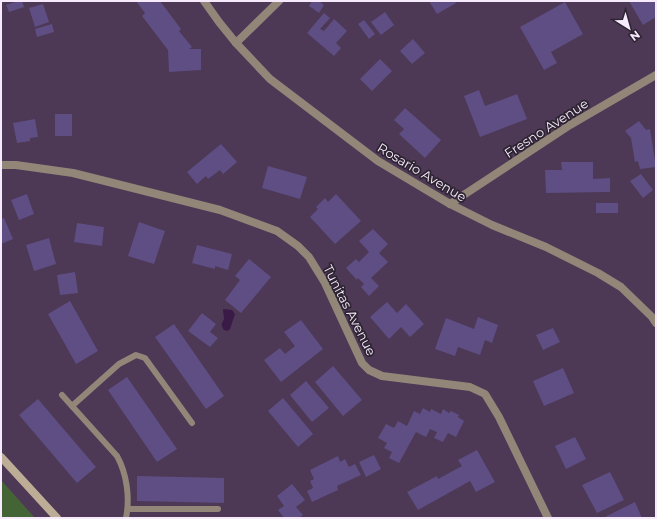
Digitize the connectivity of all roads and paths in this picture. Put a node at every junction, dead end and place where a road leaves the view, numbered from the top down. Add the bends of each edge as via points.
1 (204, 1) edge
2 (279, 1) edge
3 (236, 43) junction
4 (656, 75) edge
5 (1, 165) edge
6 (450, 204) junction
7 (656, 323) edge
8 (62, 395) dead end
9 (72, 406) junction
10 (192, 423) dead end
11 (1, 457) edge
12 (218, 508) dead end
13 (128, 509) junction
14 (57, 518) edge
15 (126, 518) edge
16 (548, 518) edge

1 - 3 street, Rosario Avenue
2 - 3 street
3 - 6 street, Rosario Avenue via 270,79 378,161
4 - 6 street, Fresno Avenue via 570,125
5 - 16 street, Tunitas Avenue via 66,172 109,182 220,210 277,231 309,257 325,283 362,363 369,370 382,376 470,387 485,394 499,417
6 - 7 street, Rosario Avenue via 598,273 621,287
8 - 9 lane
9 - 10 lane via 118,364 136,355 145,358
9 - 13 lane via 123,466
11 - 14 street
12 - 13 lane
13 - 15 lane

